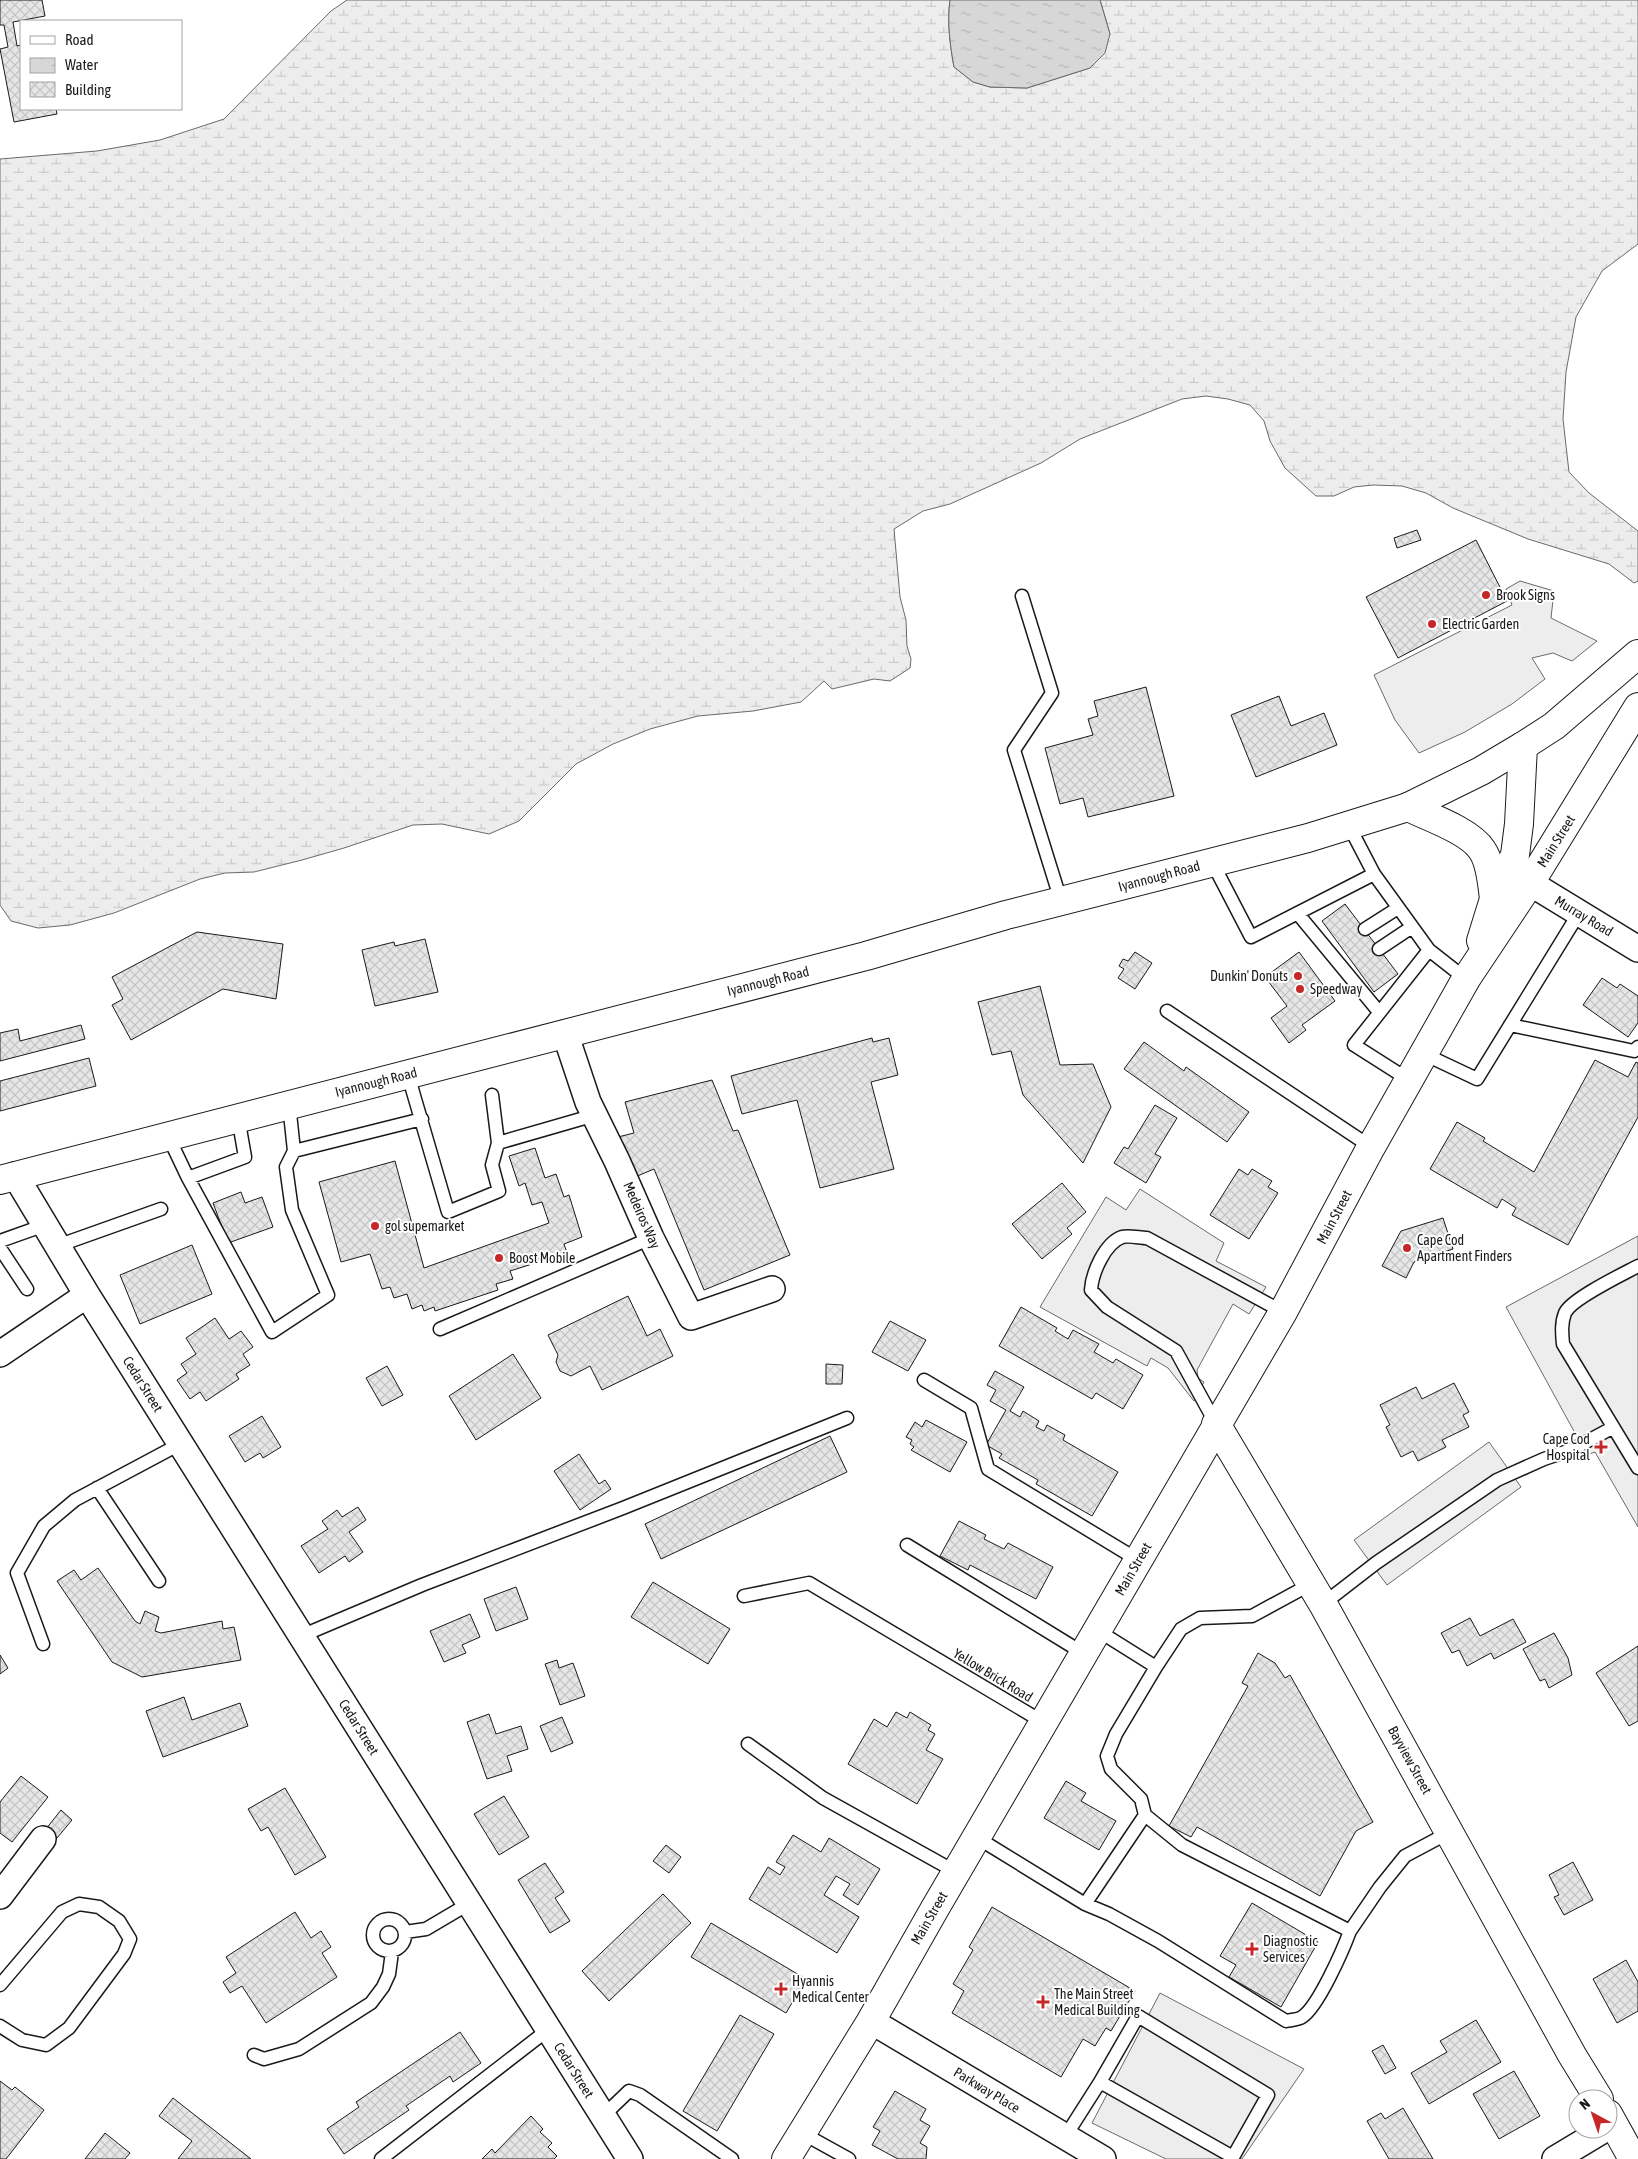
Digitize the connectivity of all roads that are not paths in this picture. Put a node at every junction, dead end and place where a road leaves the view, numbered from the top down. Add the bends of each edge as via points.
1 (1022, 596) dead end
2 (1638, 654) edge
3 (1638, 707) edge
4 (1523, 746) junction
5 (1408, 807) junction
6 (1349, 826) junction
7 (1212, 862) junction
8 (1374, 874) junction
9 (1530, 883) junction
10 (1494, 899) junction
11 (1061, 901) junction
12 (1398, 908) junction
13 (1580, 913) junction
14 (1298, 914) junction
15 (1412, 927) junction
16 (1365, 930) dead end
17 (1379, 948) dead end
18 (1638, 949) edge
19 (1429, 950) junction
20 (1468, 976) junction
21 (1167, 1011) dead end
22 (1380, 1012) junction
23 (1510, 1025) junction
24 (565, 1033) junction
25 (1638, 1047) edge
26 (1424, 1054) junction
27 (408, 1075) junction
28 (1409, 1080) junction
29 (492, 1095) dead end
30 (289, 1104) junction
31 (595, 1115) junction
32 (238, 1117) junction
33 (422, 1120) junction
34 (168, 1136) junction
35 (498, 1143) junction
36 (1371, 1147) junction
37 (294, 1151) junction
38 (8, 1177) edge
39 (188, 1178) junction
40 (161, 1209) dead end
41 (51, 1236) junction
42 (651, 1238) junction
43 (0, 1241) edge
44 (0, 1248) edge
45 (1638, 1266) edge
46 (27, 1289) dead end
47 (772, 1289) dead end
48 (87, 1295) junction
49 (1283, 1312) junction
50 (440, 1329) dead end
51 (0, 1354) edge
52 (924, 1380) dead end
53 (847, 1418) dead end
54 (1216, 1424) junction
55 (1612, 1428) junction
56 (180, 1444) junction
57 (1638, 1468) edge
58 (96, 1488) junction
59 (907, 1544) dead end
60 (1138, 1560) junction
61 (159, 1581) dead end
62 (1317, 1594) junction
63 (744, 1596) dead end
64 (1097, 1630) junction
65 (302, 1636) junction
66 (43, 1644) dead end
67 (1083, 1653) junction
68 (1156, 1667) junction
69 (1043, 1722) junction
70 (748, 1744) dead end
71 (1145, 1815) junction
72 (1450, 1832) junction
73 (976, 1837) junction
74 (43, 1839) dead end
75 (956, 1872) junction
76 (0, 1896) edge
77 (470, 1904) junction
78 (1085, 1904) junction
79 (1350, 1931) junction
80 (406, 1932) junction
81 (392, 1952) junction
82 (0, 1985) edge
83 (871, 2021) junction
84 (0, 2026) edge
85 (549, 2029) junction
86 (254, 2055) dead end
87 (1100, 2082) junction
88 (1593, 2089) edge
89 (603, 2116) junction
90 (802, 2132) junction
91 (1618, 2136) edge
92 (1065, 2137) junction
93 (1585, 2139) edge
94 (381, 2159) edge
95 (630, 2159) edge
96 (732, 2159) edge
97 (786, 2159) edge
98 (849, 2159) edge
99 (1103, 2159) edge
100 (1554, 2159) edge
101 (1633, 2159) edge

1 - 11 lane via 1052,693 1014,750
2 - 4 main road via 1554,726
3 - 9 main road, Main Street
4 - 5 main road, Iyannough Road via 1482,771
4 - 10 main road, Main Street via 1515,855
5 - 6 main road, Iyannough Road
5 - 10 main road, Main Street via 1461,832 1483,850
6 - 7 main road, Iyannough Road
6 - 8 lane
7 - 11 main road, Iyannough Road
7 - 14 lane via 1251,938
8 - 12 lane
8 - 14 lane
9 - 13 street, Murray Road
9 - 20 main road, Main Street
10 - 20 main road, Main Street
11 - 24 main road, Iyannough Road via 866,956
12 - 15 lane
12 - 16 lane
13 - 18 street, Murray Road
13 - 23 lane
14 - 22 lane via 1350,968
15 - 17 lane
15 - 19 lane
19 - 20 lane
19 - 22 lane
20 - 26 main road, Main Street
21 - 36 lane
22 - 28 lane via 1354,1045
23 - 25 lane via 1634,1051
23 - 26 lane via 1477,1079
24 - 27 main road, Iyannough Road
24 - 31 street, Medeiros Way
26 - 28 main road, Main Street
27 - 30 main road, Iyannough Road
27 - 33 lane
28 - 36 main road, Main Street
29 - 35 lane
30 - 32 main road, Iyannough Road
30 - 37 lane
31 - 35 lane
31 - 42 street, Medeiros Way
32 - 34 main road, Iyannough Road
32 - 39 lane via 245,1157
33 - 35 lane via 448,1212 499,1191 492,1165
33 - 37 lane
34 - 38 main road, Iyannough Road
34 - 39 lane
36 - 49 main road, Main Street
37 - 39 lane via 286,1167 292,1210 328,1295 272,1332
38 - 41 street, Cedar Street
40 - 41 lane
41 - 43 lane
41 - 48 street, Cedar Street
42 - 47 street, Medeiros Way via 691,1317
42 - 50 lane
44 - 46 lane
45 - 55 lane via 1580,1299 1566,1311 1561,1328 1563,1344
48 - 51 street
48 - 56 street, Cedar Street
49 - 54 main road, Main Street
49 - 54 lane via 1147,1238 1124,1236 1110,1244 1092,1277 1091,1290 1107,1307 1176,1352
52 - 60 lane via 971,1408 988,1469
53 - 65 lane via 422,1585
54 - 60 main road, Main Street
54 - 62 main road, Bayview Street
55 - 57 lane
55 - 62 lane via 1571,1450 1497,1480 1376,1563
56 - 58 lane
56 - 65 street, Cedar Street
58 - 61 lane
58 - 66 lane via 75,1500 44,1526 17,1573
59 - 67 lane
60 - 64 main road, Main Street
62 - 68 lane via 1252,1616 1200,1618 1181,1629
62 - 72 main road, Bayview Street
63 - 69 lane, Yellow Brick Road via 809,1583
64 - 67 main road, Main Street
64 - 68 lane
65 - 77 street, Cedar Street
67 - 69 main road, Main Street
68 - 71 lane via 1116,1734 1107,1756 1111,1770 1141,1798
69 - 73 main road, Main Street
70 - 75 lane via 823,1798
71 - 78 lane
71 - 79 lane via 1182,1845
72 - 79 lane via 1405,1856
72 - 88 main road, Bayview Street
73 - 75 main road, Main Street
73 - 78 lane
74 - 76 street
75 - 83 main road, Main Street
77 - 80 lane via 426,1929
77 - 85 street, Cedar Street
78 - 79 lane via 1158,1941 1286,2021 1302,2018 1316,2001
80 - 81 lane via 404,1942
80 - 81 lane via 400,1923 391,1919 385,1919 376,1926 372,1936 374,1942 382,1950
81 - 86 lane via 389,1974 371,2003 299,2049 264,2059
82 - 84 lane via 62,1912 80,1904 99,1907 119,1921 130,1939 124,1954 69,2028 46,2045 22,2040
83 - 90 main road, Main Street
83 - 92 street, Parkway Place
85 - 89 street, Cedar Street
85 - 94 lane
87 - 87 lane via 1138,2016 1268,2095 1233,2157
87 - 92 lane
89 - 95 street, Cedar Street
89 - 96 lane via 629,2091
90 - 97 main road, Main Street
90 - 98 lane
91 - 101 main road
92 - 99 street, Parkway Place
93 - 100 street

